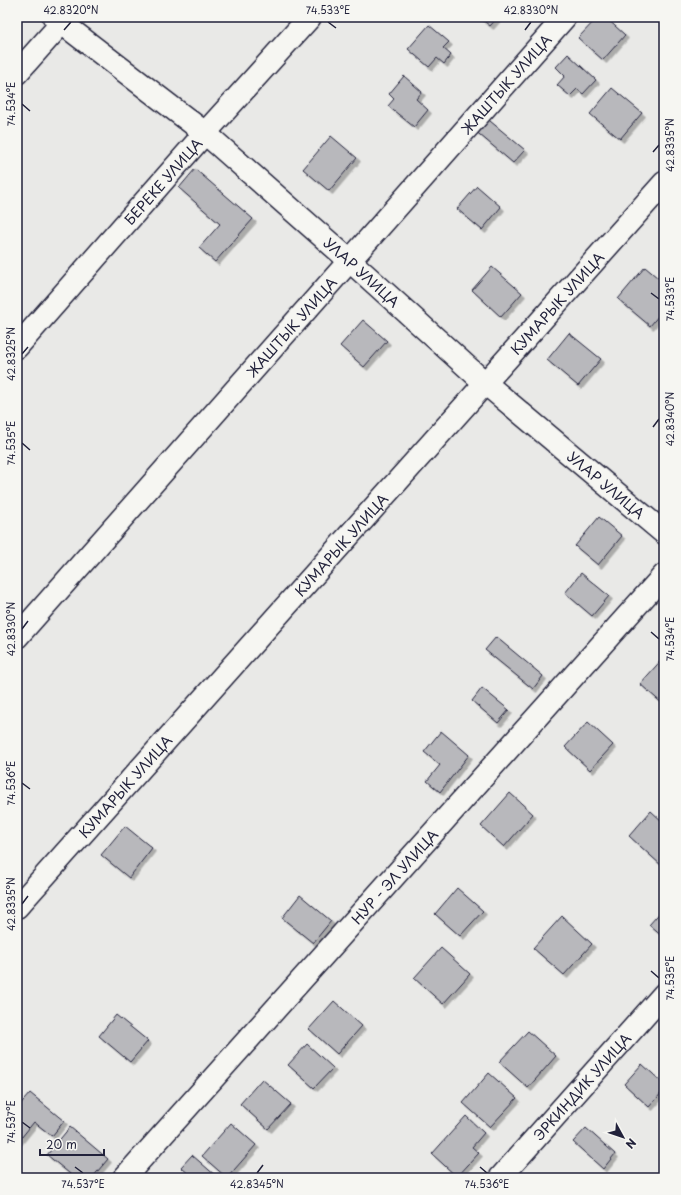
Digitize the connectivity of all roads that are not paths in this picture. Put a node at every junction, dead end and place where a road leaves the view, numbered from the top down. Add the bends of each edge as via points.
1 (310, 17) edge
2 (565, 17) edge
3 (61, 19) edge
4 (17, 73) edge
5 (205, 133) junction
6 (664, 183) edge
7 (349, 260) junction
8 (17, 347) edge
9 (485, 383) junction
10 (664, 533) edge
11 (664, 575) edge
12 (17, 637) edge
13 (17, 907) edge
14 (664, 994) edge
15 (124, 1178) edge
16 (500, 1178) edge

1 - 5 street, БЕРЕКЕ УЛИЦА
2 - 7 street, ЖАШТЫК УЛИЦА
3 - 4 street
3 - 5 street, УЛАР УЛИЦА
5 - 7 street, УЛАР УЛИЦА
5 - 8 street, БЕРЕКЕ УЛИЦА
6 - 9 street, КУМАРЫК УЛИЦА
7 - 9 street, УЛАР УЛИЦА
7 - 12 street, ЖАШТЫК УЛИЦА
9 - 10 street, УЛАР УЛИЦА
9 - 13 street, КУМАРЫК УЛИЦА
11 - 15 street, НУР - ЭЛ УЛИЦА
14 - 16 street, ЭРКИНДИК УЛИЦА

